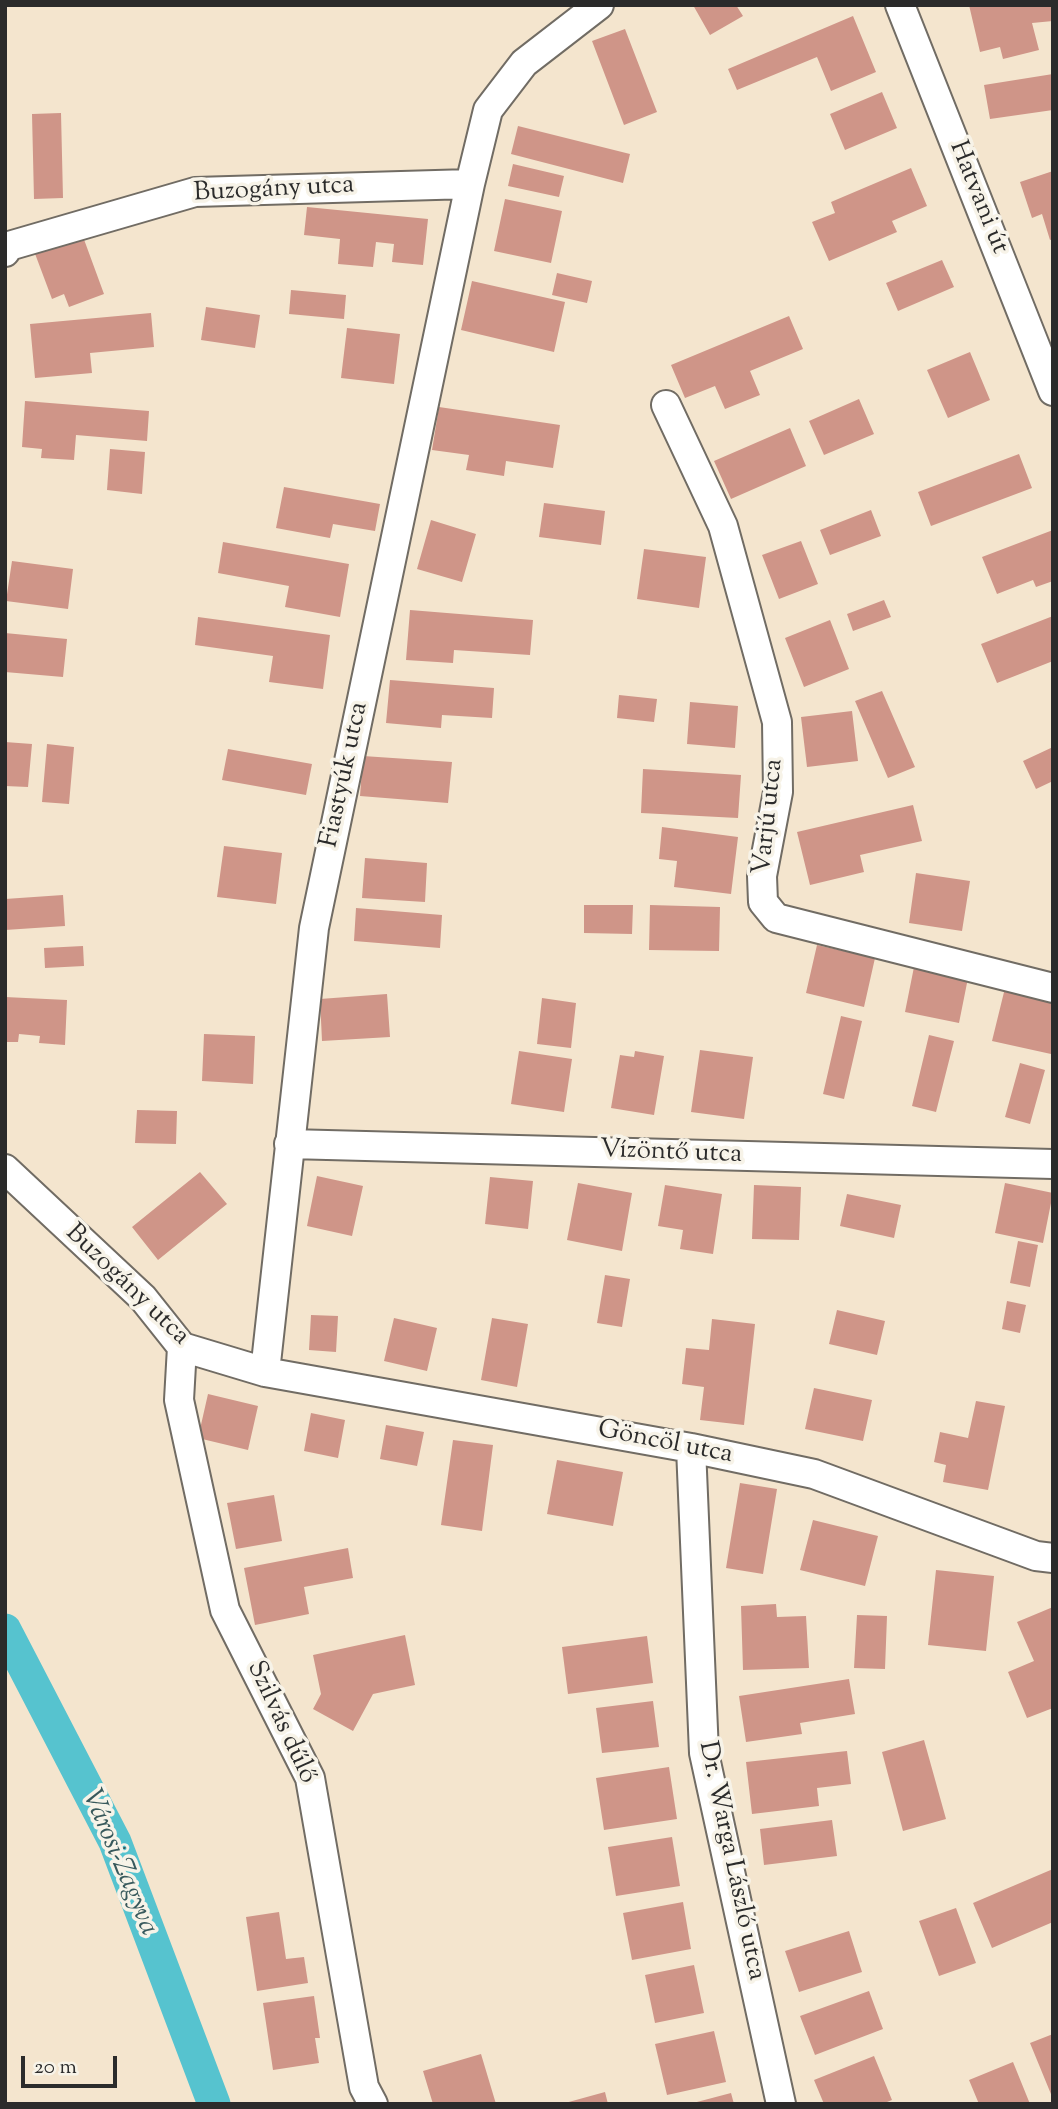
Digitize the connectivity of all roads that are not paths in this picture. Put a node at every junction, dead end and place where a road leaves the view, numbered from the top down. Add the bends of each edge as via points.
1 (599, 5) edge
2 (900, 5) edge
3 (470, 184) junction
4 (5, 252) edge
5 (1053, 391) edge
6 (666, 405) dead end
7 (1053, 988) edge
8 (289, 1143) junction
9 (1053, 1164) edge
10 (5, 1169) edge
11 (182, 1347) junction
12 (265, 1372) junction
13 (691, 1448) junction
14 (1053, 1559) edge
15 (373, 2104) edge
16 (781, 2104) edge

1 - 3 street, Fiastyúk utca via 524,63 488,110
2 - 5 street, Hatvani út
3 - 4 street, Buzogány utca via 195,192 9,246
3 - 8 street, Fiastyúk utca via 314,928
6 - 7 street, Varjú utca via 723,526 777,722 778,792 762,876 763,902 776,918
8 - 9 street, Vízöntő utca
8 - 12 street, Fiastyúk utca
10 - 11 street, Buzogány utca via 143,1298
11 - 12 street, Buzogány utca
11 - 15 street, Szilvás dűlő via 179,1400 225,1610 310,1777 364,2087
12 - 13 street, Göncöl utca
13 - 14 street, Göncöl utca via 814,1474
13 - 16 street, Dr. Warga László utca via 704,1753

